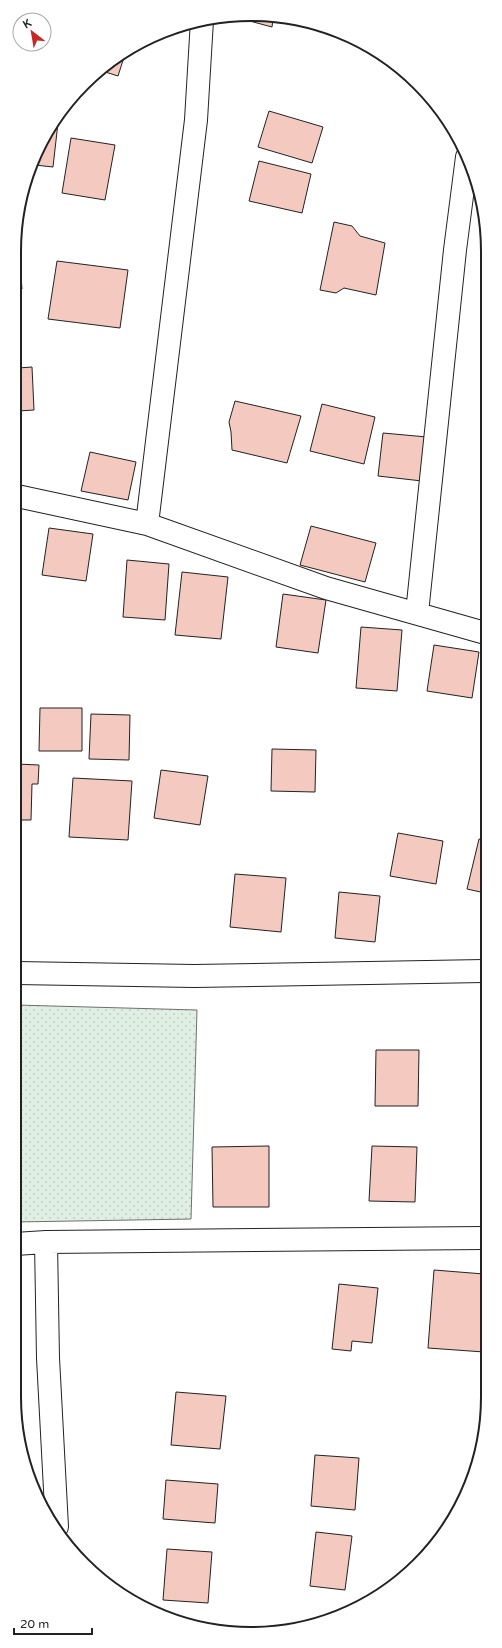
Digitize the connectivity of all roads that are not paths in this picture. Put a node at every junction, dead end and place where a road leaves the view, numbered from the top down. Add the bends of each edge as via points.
1 (202, 26) edge
2 (465, 169) edge
3 (21, 497) edge
4 (147, 524) junction
5 (417, 614) junction
6 (481, 631) edge
7 (481, 971) edge
8 (21, 973) edge
9 (481, 1238) edge
10 (46, 1242) junction
11 (21, 1244) edge
12 (56, 1518) edge

1 - 4 street via 196,120
2 - 5 street
3 - 4 street
4 - 5 street via 326,588
5 - 6 street
7 - 8 street via 194,976
9 - 10 street
10 - 11 street
10 - 12 street via 48,1358

